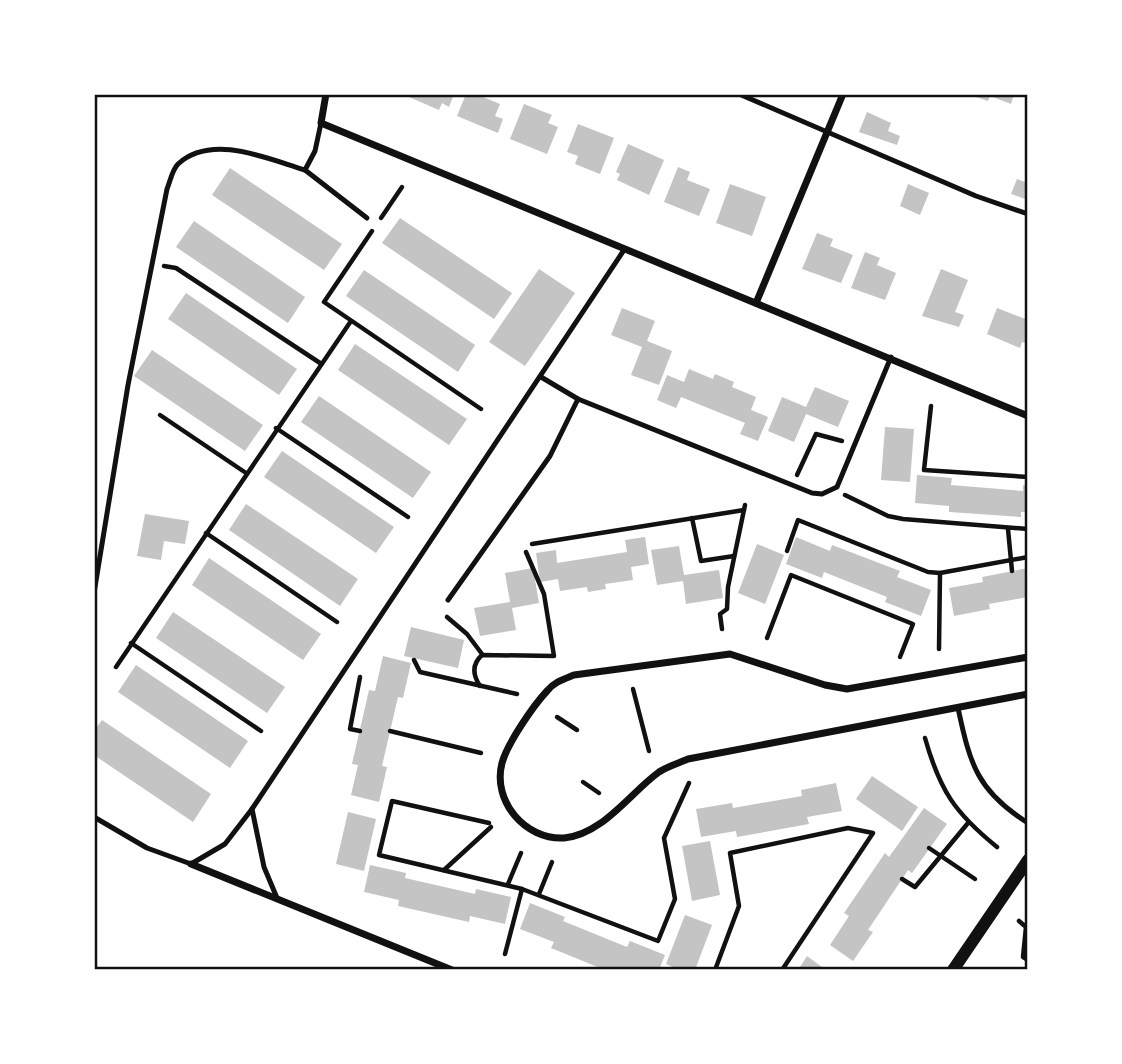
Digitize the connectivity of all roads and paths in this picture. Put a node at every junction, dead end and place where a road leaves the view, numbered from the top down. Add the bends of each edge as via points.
1 (326, 94) edge
2 (739, 94) edge
3 (843, 94) edge
4 (321, 123) junction
5 (828, 131) junction
6 (305, 170) junction
7 (402, 187) dead end
8 (1027, 214) edge
9 (367, 218) dead end
10 (624, 250) junction
11 (176, 268) dead end
12 (756, 303) junction
13 (351, 321) junction
14 (891, 357) junction
15 (320, 363) junction
16 (541, 377) junction
17 (578, 399) junction
18 (930, 406) dead end
19 (481, 410) dead end
20 (160, 415) dead end
21 (1027, 416) edge
22 (276, 428) junction
23 (841, 440) dead end
24 (246, 473) junction
25 (797, 475) dead end
26 (1027, 477) edge
27 (845, 494) dead end
28 (408, 517) dead end
29 (692, 518) junction
30 (1008, 529) junction
31 (1027, 529) edge
32 (206, 533) junction
33 (531, 544) dead end
34 (787, 551) dead end
35 (526, 552) dead end
36 (734, 556) junction
37 (1027, 557) edge
38 (1009, 560) junction
39 (1012, 571) dead end
40 (940, 573) junction
41 (94, 593) edge
42 (448, 600) dead end
43 (447, 617) dead end
44 (337, 622) dead end
45 (722, 629) dead end
46 (767, 638) dead end
47 (131, 643) junction
48 (939, 649) dead end
49 (482, 655) junction
50 (900, 657) dead end
51 (1027, 657) edge
52 (414, 660) dead end
53 (116, 667) dead end
54 (360, 677) dead end
55 (480, 686) junction
56 (633, 689) dead end
57 (517, 694) dead end
58 (1027, 694) edge
59 (958, 708) junction
60 (557, 717) dead end
61 (577, 730) dead end
62 (360, 731) dead end
63 (390, 731) dead end
64 (261, 732) dead end
65 (925, 738) dead end
66 (649, 751) dead end
67 (481, 753) dead end
68 (583, 782) dead end
69 (689, 783) dead end
70 (598, 793) dead end
71 (252, 809) junction
72 (94, 817) edge
73 (968, 823) junction
74 (1027, 823) edge
75 (997, 847) dead end
76 (929, 848) dead end
77 (521, 853) dead end
78 (940, 855) junction
79 (1027, 860) edge
80 (552, 862) dead end
81 (191, 864) junction
82 (444, 870) junction
83 (902, 879) dead end
84 (975, 879) dead end
85 (508, 885) junction
86 (522, 889) junction
87 (539, 894) junction
88 (277, 898) junction
89 (1019, 921) dead end
90 (505, 954) dead end
91 (1027, 960) edge
92 (452, 970) edge
93 (715, 970) edge
94 (782, 970) edge
95 (953, 970) edge

1 - 4 street
2 - 5 lane
3 - 5 street
4 - 6 lane
4 - 10 street
5 - 8 lane
5 - 12 street
6 - 9 lane
6 - 41 lane via 217,149 176,166 167,189 128,385
7 - 13 path via 324,302
10 - 12 street
10 - 16 lane
11 - 15 path
12 - 14 street
13 - 15 path
13 - 19 path
14 - 17 lane via 837,487 822,494
14 - 21 street
15 - 22 path
16 - 17 lane
16 - 71 lane
17 - 42 lane via 550,456
18 - 26 path via 924,470
20 - 24 path
22 - 24 path
22 - 28 path
23 - 25 path via 816,435
24 - 32 path
27 - 30 path via 895,518
29 - 33 path
29 - 36 path via 701,561
29 - 36 path via 744,507
30 - 31 path
30 - 38 path
32 - 44 path
32 - 47 path
34 - 40 path via 798,520
35 - 49 path via 544,594 554,656
36 - 45 path via 727,609 720,614
37 - 38 path
38 - 39 path
38 - 40 path
40 - 48 path
43 - 49 path
46 - 50 path via 791,575 913,624
47 - 53 path
47 - 64 path
49 - 55 path via 474,670
51 - 59 street via 847,689 730,653 574,675 557,681 547,691 502,763 500,784 516,819 548,837 565,838 595,826 660,772 688,760
52 - 55 path via 420,672
54 - 62 path via 350,729
55 - 57 path
56 - 66 path
58 - 59 street
59 - 74 lane via 974,772 989,793
60 - 61 path
63 - 67 path
65 - 73 path via 938,780
68 - 70 path
69 - 87 path via 664,838 675,899 658,941
71 - 81 lane via 225,844
71 - 88 lane via 264,867
72 - 81 lane via 147,848
73 - 75 path
73 - 78 path
76 - 78 path
77 - 85 path
78 - 83 path via 915,887
78 - 84 path
79 - 95 street
80 - 87 path
81 - 88 street
82 - 82 path via 379,855 393,801 490,825
82 - 85 path
85 - 86 path
86 - 87 path
86 - 90 path
88 - 92 street
89 - 91 path via 1026,927 1023,957
93 - 94 path via 739,906 730,853 848,828 873,833

